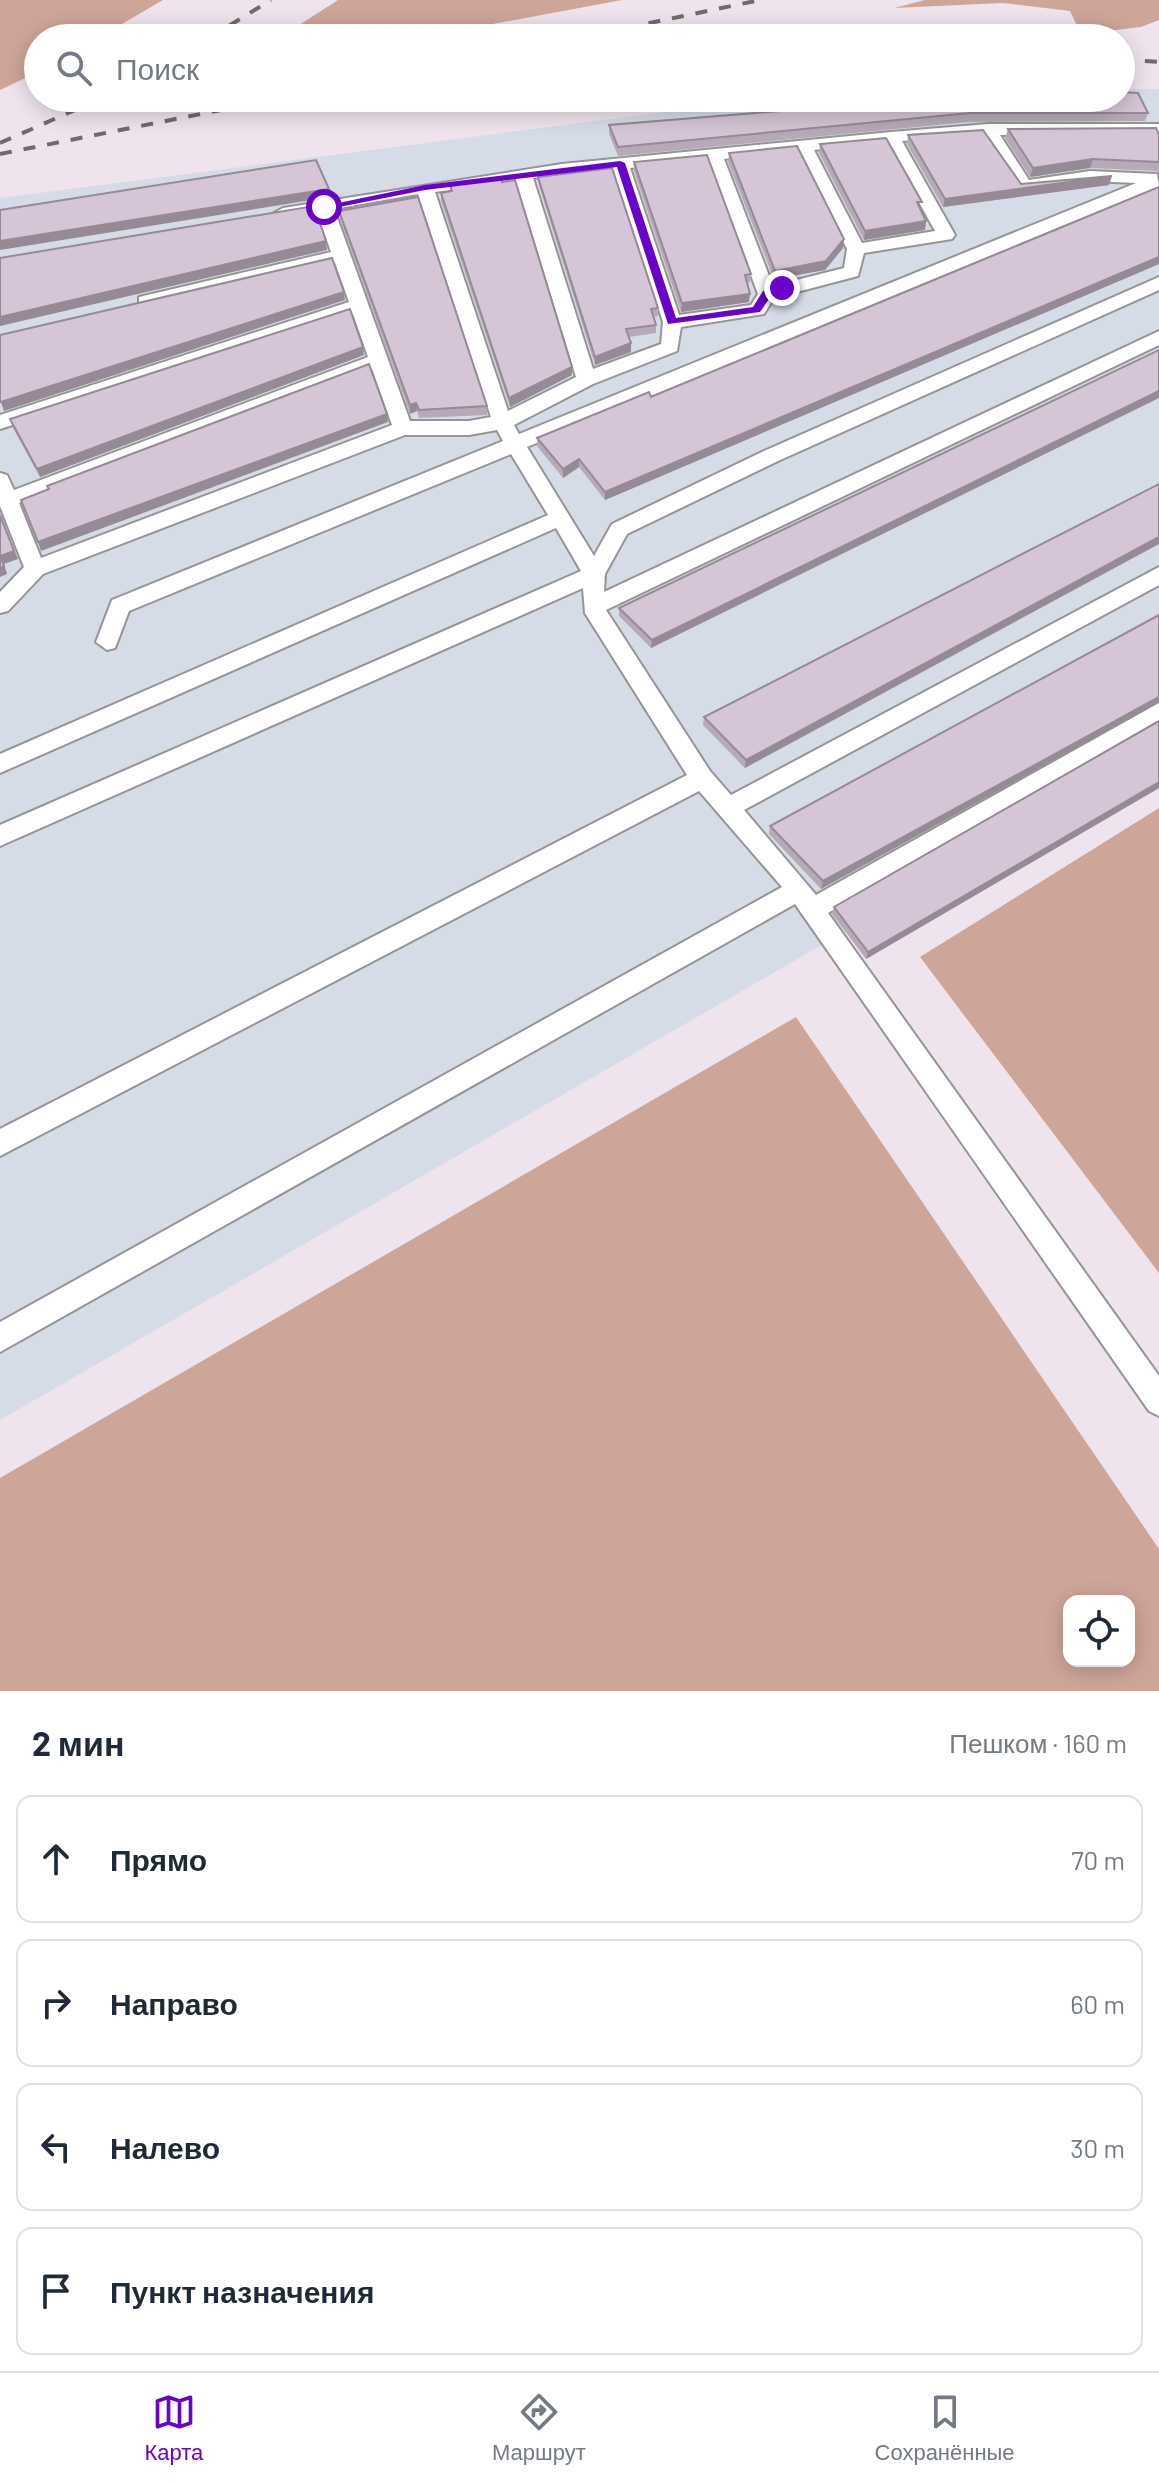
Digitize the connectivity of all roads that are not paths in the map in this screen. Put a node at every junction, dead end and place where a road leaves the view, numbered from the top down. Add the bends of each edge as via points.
1 (988, 129) junction
2 (1159, 129) edge
3 (891, 137) junction
4 (804, 147) junction
5 (715, 156) junction
6 (620, 163) junction
7 (523, 174) junction
8 (1159, 180) edge
9 (425, 188) junction
10 (324, 207) junction
11 (262, 217) edge
12 (856, 249) junction
13 (339, 256) junction
14 (1159, 283) edge
15 (767, 294) junction
16 (123, 306) edge
17 (357, 306) junction
18 (672, 322) junction
19 (1159, 337) edge
20 (376, 361) junction
21 (586, 379) junction
22 (0, 422) edge
23 (502, 422) junction
24 (403, 428) junction
25 (512, 442) junction
26 (4, 490) edge
27 (559, 518) junction
28 (35, 569) junction
29 (594, 574) junction
30 (1159, 575) edge
31 (0, 605) edge
32 (593, 607) junction
33 (107, 642) dead end
34 (1159, 712) edge
35 (0, 764) edge
36 (702, 778) junction
37 (728, 808) junction
38 (0, 836) edge
39 (805, 900) junction
40 (0, 1143) edge
41 (0, 1338) edge
42 (1159, 1401) edge

1 - 2 lane
1 - 3 lane
1 - 8 lane via 1024,186 1090,176
3 - 4 lane
3 - 12 lane via 946,235
4 - 5 lane
4 - 12 lane
5 - 6 lane
5 - 15 lane
6 - 7 lane
6 - 18 lane
7 - 9 lane
7 - 21 lane
8 - 25 lane
9 - 10 lane
9 - 23 lane
10 - 11 lane
10 - 13 lane
12 - 15 lane via 852,272
13 - 16 lane
13 - 17 lane
14 - 29 lane via 619,529
15 - 18 lane via 757,310
17 - 20 lane
17 - 22 lane
18 - 21 lane via 670,347
19 - 32 lane
20 - 24 lane
20 - 26 lane
21 - 23 lane
23 - 24 lane
23 - 25 lane
24 - 28 lane
25 - 27 lane
25 - 33 lane via 120,606
26 - 28 lane
27 - 29 lane
27 - 35 lane
28 - 31 lane
29 - 32 lane
29 - 38 lane
30 - 37 lane
32 - 36 lane
34 - 39 lane
36 - 37 lane
36 - 40 lane
37 - 39 lane
39 - 41 lane
39 - 42 lane

